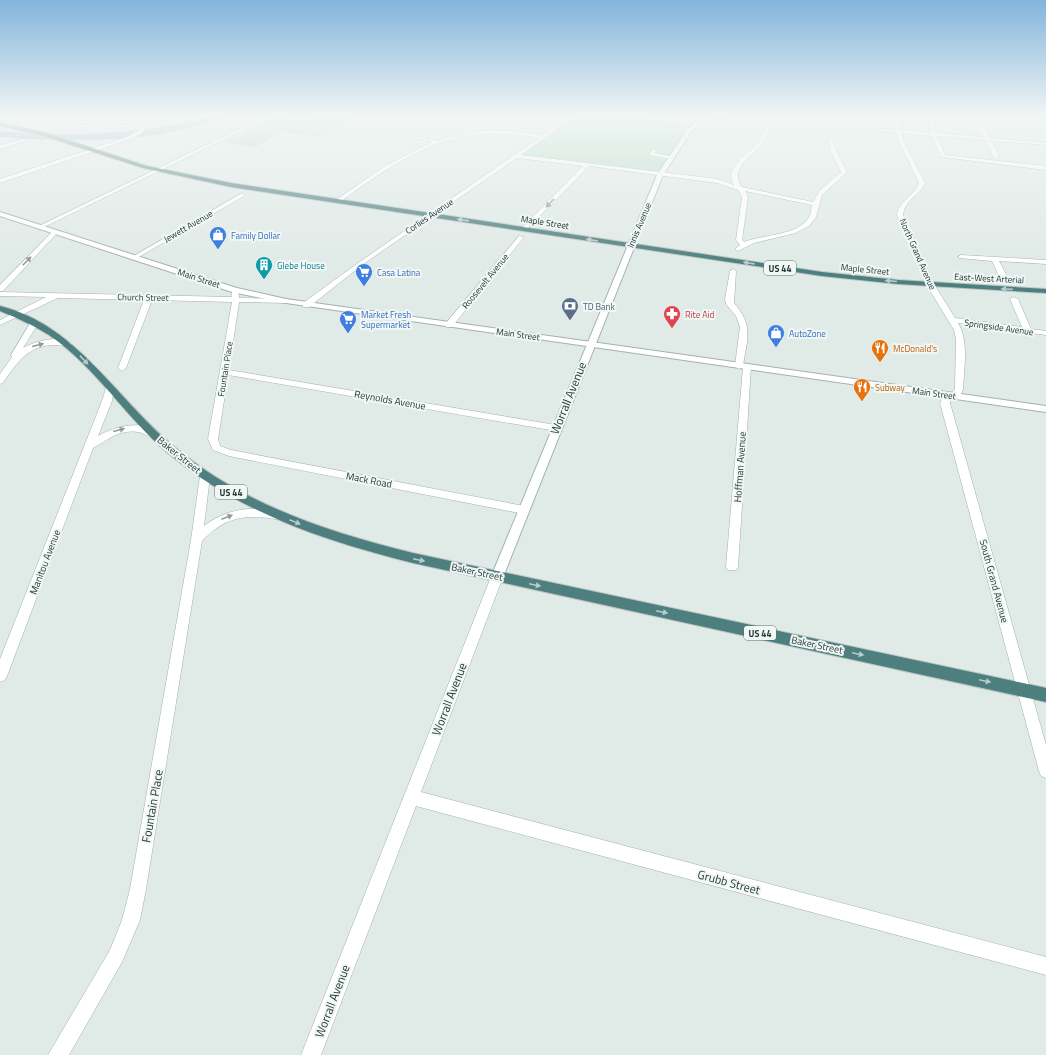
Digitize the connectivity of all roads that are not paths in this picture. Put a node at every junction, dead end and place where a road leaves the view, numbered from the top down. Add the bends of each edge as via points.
1 (46, 165) edge
2 (142, 165) edge
3 (168, 165) edge
4 (389, 165) edge
5 (504, 165) edge
6 (587, 165) edge
7 (589, 165) edge
8 (667, 165) edge
9 (739, 165) edge
10 (841, 165) edge
11 (913, 165) edge
12 (1023, 165) edge
13 (1046, 168) edge
14 (158, 170) junction
15 (660, 175) junction
16 (0, 181) edge
17 (742, 189) junction
18 (242, 195) dead end
19 (338, 200) junction
20 (816, 204) junction
21 (0, 214) edge
22 (431, 215) junction
23 (40, 227) junction
24 (55, 232) junction
25 (523, 233) junction
26 (630, 245) junction
27 (135, 257) junction
28 (961, 257) dead end
29 (995, 260) junction
30 (1046, 262) edge
31 (733, 271) dead end
32 (1003, 276) dead end
33 (930, 284) junction
34 (1, 290) edge
35 (235, 290) junction
36 (1046, 291) edge
37 (57, 295) junction
38 (149, 297) junction
39 (1014, 299) dead end
40 (236, 300) junction
41 (286, 302) junction
42 (306, 305) junction
43 (0, 308) edge
44 (18, 314) junction
45 (951, 320) junction
46 (35, 322) junction
47 (0, 323) edge
48 (449, 325) junction
49 (1028, 331) junction
50 (1046, 333) edge
51 (68, 344) junction
52 (590, 344) junction
53 (13, 361) junction
54 (743, 366) junction
55 (122, 368) dead end
56 (224, 372) junction
57 (0, 381) edge
58 (110, 388) junction
59 (953, 396) junction
60 (1046, 409) edge
61 (556, 428) junction
62 (153, 434) junction
63 (89, 447) junction
64 (216, 448) joint
65 (204, 476) junction
66 (524, 510) junction
67 (278, 516) junction
68 (197, 540) junction
69 (732, 567) dead end
70 (497, 576) junction
71 (0, 676) edge
72 (1024, 690) junction
73 (1046, 695) edge
74 (1046, 771) edge
75 (412, 797) junction
76 (1046, 966) edge
77 (58, 1055) edge
78 (311, 1055) edge

1 - 16 street
2 - 14 highway, US 44
3 - 14 street
4 - 19 street
5 - 22 street, Corlies Avenue
6 -> 25 street, Roosevelt Avenue
7 - 15 street
8 - 15 street, Innis Avenue
9 - 17 street via 734,177
10 - 20 street via 844,172 824,189
11 - 33 street, North Grand Avenue via 922,183 918,191 903,204 900,215
12 - 13 street
14 - 19 highway, Maple Street / US 44 via 213,182
14 - 23 street
15 - 17 street via 718,181
15 - 26 street, Innis Avenue
17 - 20 street
17 - 20 street via 745,197 740,247 802,228 811,221
18 - 27 street, Jewett Avenue
19 - 22 highway, Maple Street / US 44
21 - 23 street, Main Street
25 -> 22 highway, Maple Street / US 44
22 - 42 street, Corlies Avenue
23 - 24 street, Main Street
24 - 27 street, Main Street
34 -> 24 street
26 -> 25 highway, Maple Street / US 44
25 - 48 street, Roosevelt Avenue
33 -> 26 highway, Maple Street / US 44 via 822,274
26 - 52 street, Innis Avenue
27 - 35 street, Main Street
28 - 29 street
29 - 30 street
29 - 32 street
31 - 54 street, Hoffman Avenue via 729,299 730,304 740,315 744,327
36 -> 33 highway, East-West Arterial / US 44
33 - 45 street, North Grand Avenue
34 - 37 street, Church Street via 16,294
35 - 40 street, Fountain Place
35 - 41 street, Main Street
37 - 38 street, Church Street
37 - 44 street
38 - 40 street, Church Street
38 - 55 street
39 - 49 street
40 - 41 street, Church Street
40 - 56 street, Fountain Place
41 - 42 street, Main Street
42 - 48 street, Main Street
43 - 44 highway, Baker Street / US 44
44 - 46 highway, Baker Street / US 44
44 - 47 street
45 - 49 street, Springside Avenue
45 - 59 street, North Grand Avenue via 958,330 960,339 959,389 958,394
46 - 51 highway, Baker Street / US 44
46 - 53 street
48 - 52 street, Main Street
49 - 50 street, Springside Avenue
53 -> 51 street via 32,346 55,342
51 -> 58 highway, Baker Street / US 44
52 - 54 street, Main Street
52 - 61 street, Worrall Avenue
53 - 57 street
54 - 59 street, Main Street
54 - 69 street, Hoffman Avenue
56 - 61 street, Reynolds Avenue
56 - 64 street, Fountain Place via 213,439
58 - 62 highway, Baker Street / US 44
58 - 63 street, Manitou Avenue
59 - 60 street, Main Street
59 - 72 street, South Grand Avenue via 946,399 945,403
61 - 66 street, Worrall Avenue
63 -> 62 street via 101,437 116,430 142,428
62 - 65 highway, Baker Street / US 44
63 - 71 street, Manitou Avenue
64 - 66 street, Mack Road via 229,453
65 - 67 highway, Baker Street / US 44
65 - 68 street, Fountain Place
66 - 70 street, Worrall Avenue
68 -> 67 street via 206,529 221,519 238,513 256,511
67 -> 70 highway, Baker Street / US 44 via 372,548
68 - 77 street, Fountain Place via 131,920 116,956
70 -> 72 highway, Baker Street / US 44
70 - 75 street, Worrall Avenue
72 - 73 highway, US 44
72 - 74 street, South Grand Avenue
75 - 76 street, Grubb Street
75 - 78 street, Worrall Avenue

